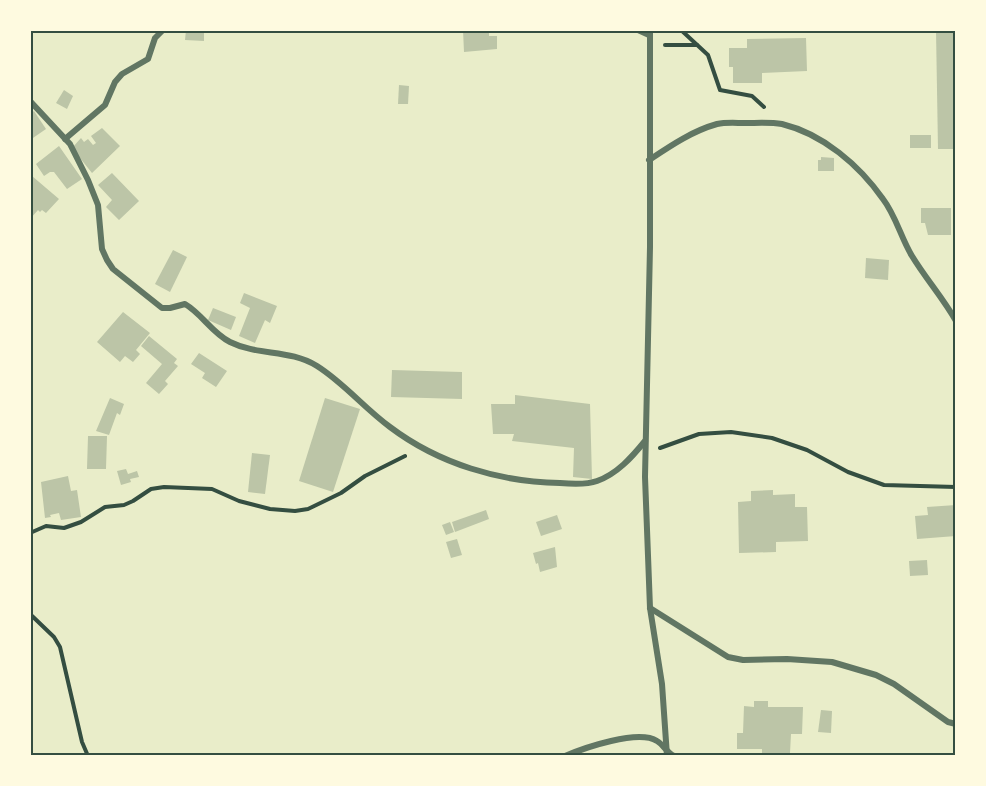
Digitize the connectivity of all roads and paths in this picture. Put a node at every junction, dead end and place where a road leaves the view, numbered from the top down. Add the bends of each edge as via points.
1 (163, 30) edge
2 (638, 30) edge
3 (681, 30) edge
4 (650, 33) edge
5 (650, 45) junction
6 (697, 45) junction
7 (30, 101) edge
8 (765, 108) dead end
9 (65, 139) junction
10 (649, 160) junction
11 (956, 321) edge
12 (645, 441) junction
13 (422, 448) junction
14 (645, 454) junction
15 (956, 487) edge
16 (30, 533) edge
17 (650, 609) junction
18 (30, 614) edge
19 (956, 724) edge
20 (667, 754) edge
21 (88, 756) edge
22 (566, 756) edge
23 (674, 756) edge

1 - 9 street via 155,38 148,59 122,74 105,105
2 - 4 street
3 - 6 path
4 - 5 street
5 - 6 path
5 - 10 street
6 - 8 path via 708,55 720,90 752,96
7 - 9 street
9 - 13 street via 94,193 106,260 127,281 162,309 185,304 229,342 254,351 300,357 315,364 337,378 390,427
10 - 11 street via 681,138 718,124 781,124 816,137 838,152 884,199 902,240
10 - 12 street
12 - 13 street via 613,471 597,481 581,484 497,477
12 - 14 street
13 - 16 path via 308,509 270,509 212,489 164,487 151,489 134,501 105,507 64,528 46,526
14 - 15 path via 699,434 731,432 772,438 807,450 848,472 884,485
14 - 17 street
17 - 19 street via 728,657 832,662 876,675
17 - 20 street via 662,684
18 - 21 path via 45,626 60,647
20 - 22 street via 656,740 640,737 608,742
20 - 23 street

